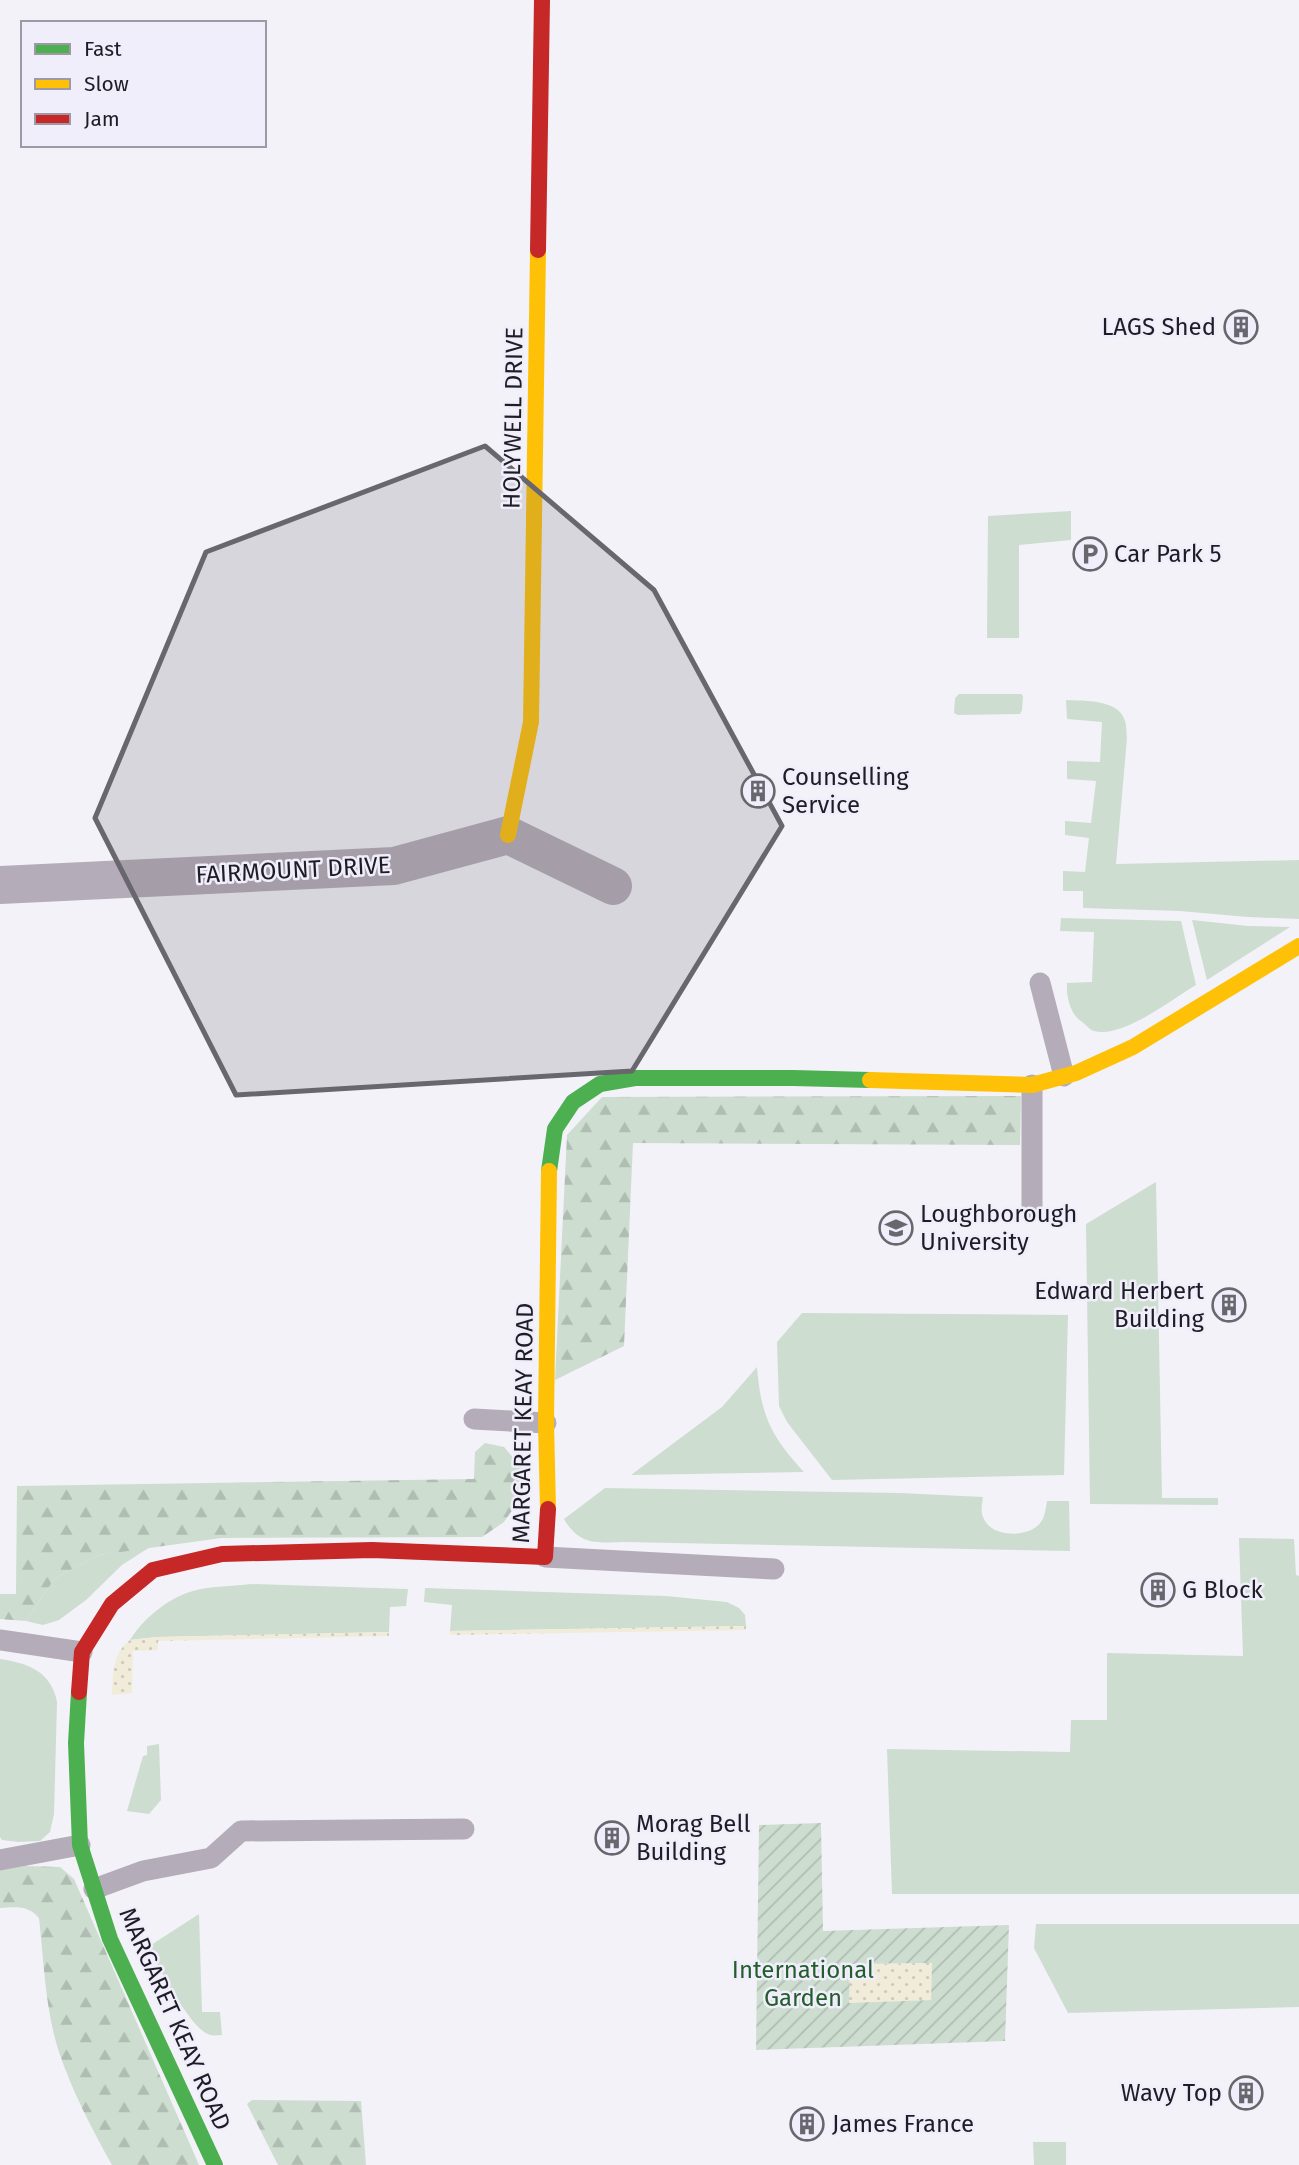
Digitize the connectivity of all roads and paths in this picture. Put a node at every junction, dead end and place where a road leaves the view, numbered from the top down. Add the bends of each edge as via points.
1 (542, 0) edge
2 (508, 835) junction
3 (0, 885) edge
4 (613, 886) dead end
5 (1298, 951) edge
6 (1040, 983) dead end
7 (1064, 1076) junction
8 (1032, 1085) junction
9 (1031, 1208) dead end
10 (474, 1419) dead end
11 (546, 1423) junction
12 (545, 1557) junction
13 (774, 1569) dead end
14 (0, 1640) edge
15 (82, 1652) junction
16 (464, 1829) dead end
17 (80, 1845) junction
18 (0, 1860) edge
19 (94, 1889) junction
20 (215, 2165) edge

1 - 2 street, HOLYWELL DRIVE via 531,722
2 - 3 street, FAIRMOUNT DRIVE via 394,866
2 - 4 street
5 - 7 street, MARGARET KEAY ROAD via 1133,1047
6 - 7 lane
7 - 8 street, MARGARET KEAY ROAD
8 - 9 lane
8 - 11 street, MARGARET KEAY ROAD via 635,1078 600,1084 573,1102 555,1129 549,1163
10 - 11 lane
11 - 12 street, MARGARET KEAY ROAD
12 - 13 lane
12 - 15 street, MARGARET KEAY ROAD via 372,1550 222,1554 153,1570 112,1604
14 - 15 lane
15 - 17 street, MARGARET KEAY ROAD via 76,1743
16 - 19 lane via 240,1832 211,1858 143,1871
17 - 18 lane
17 - 19 street, MARGARET KEAY ROAD
19 - 20 street, MARGARET KEAY ROAD via 110,1939

